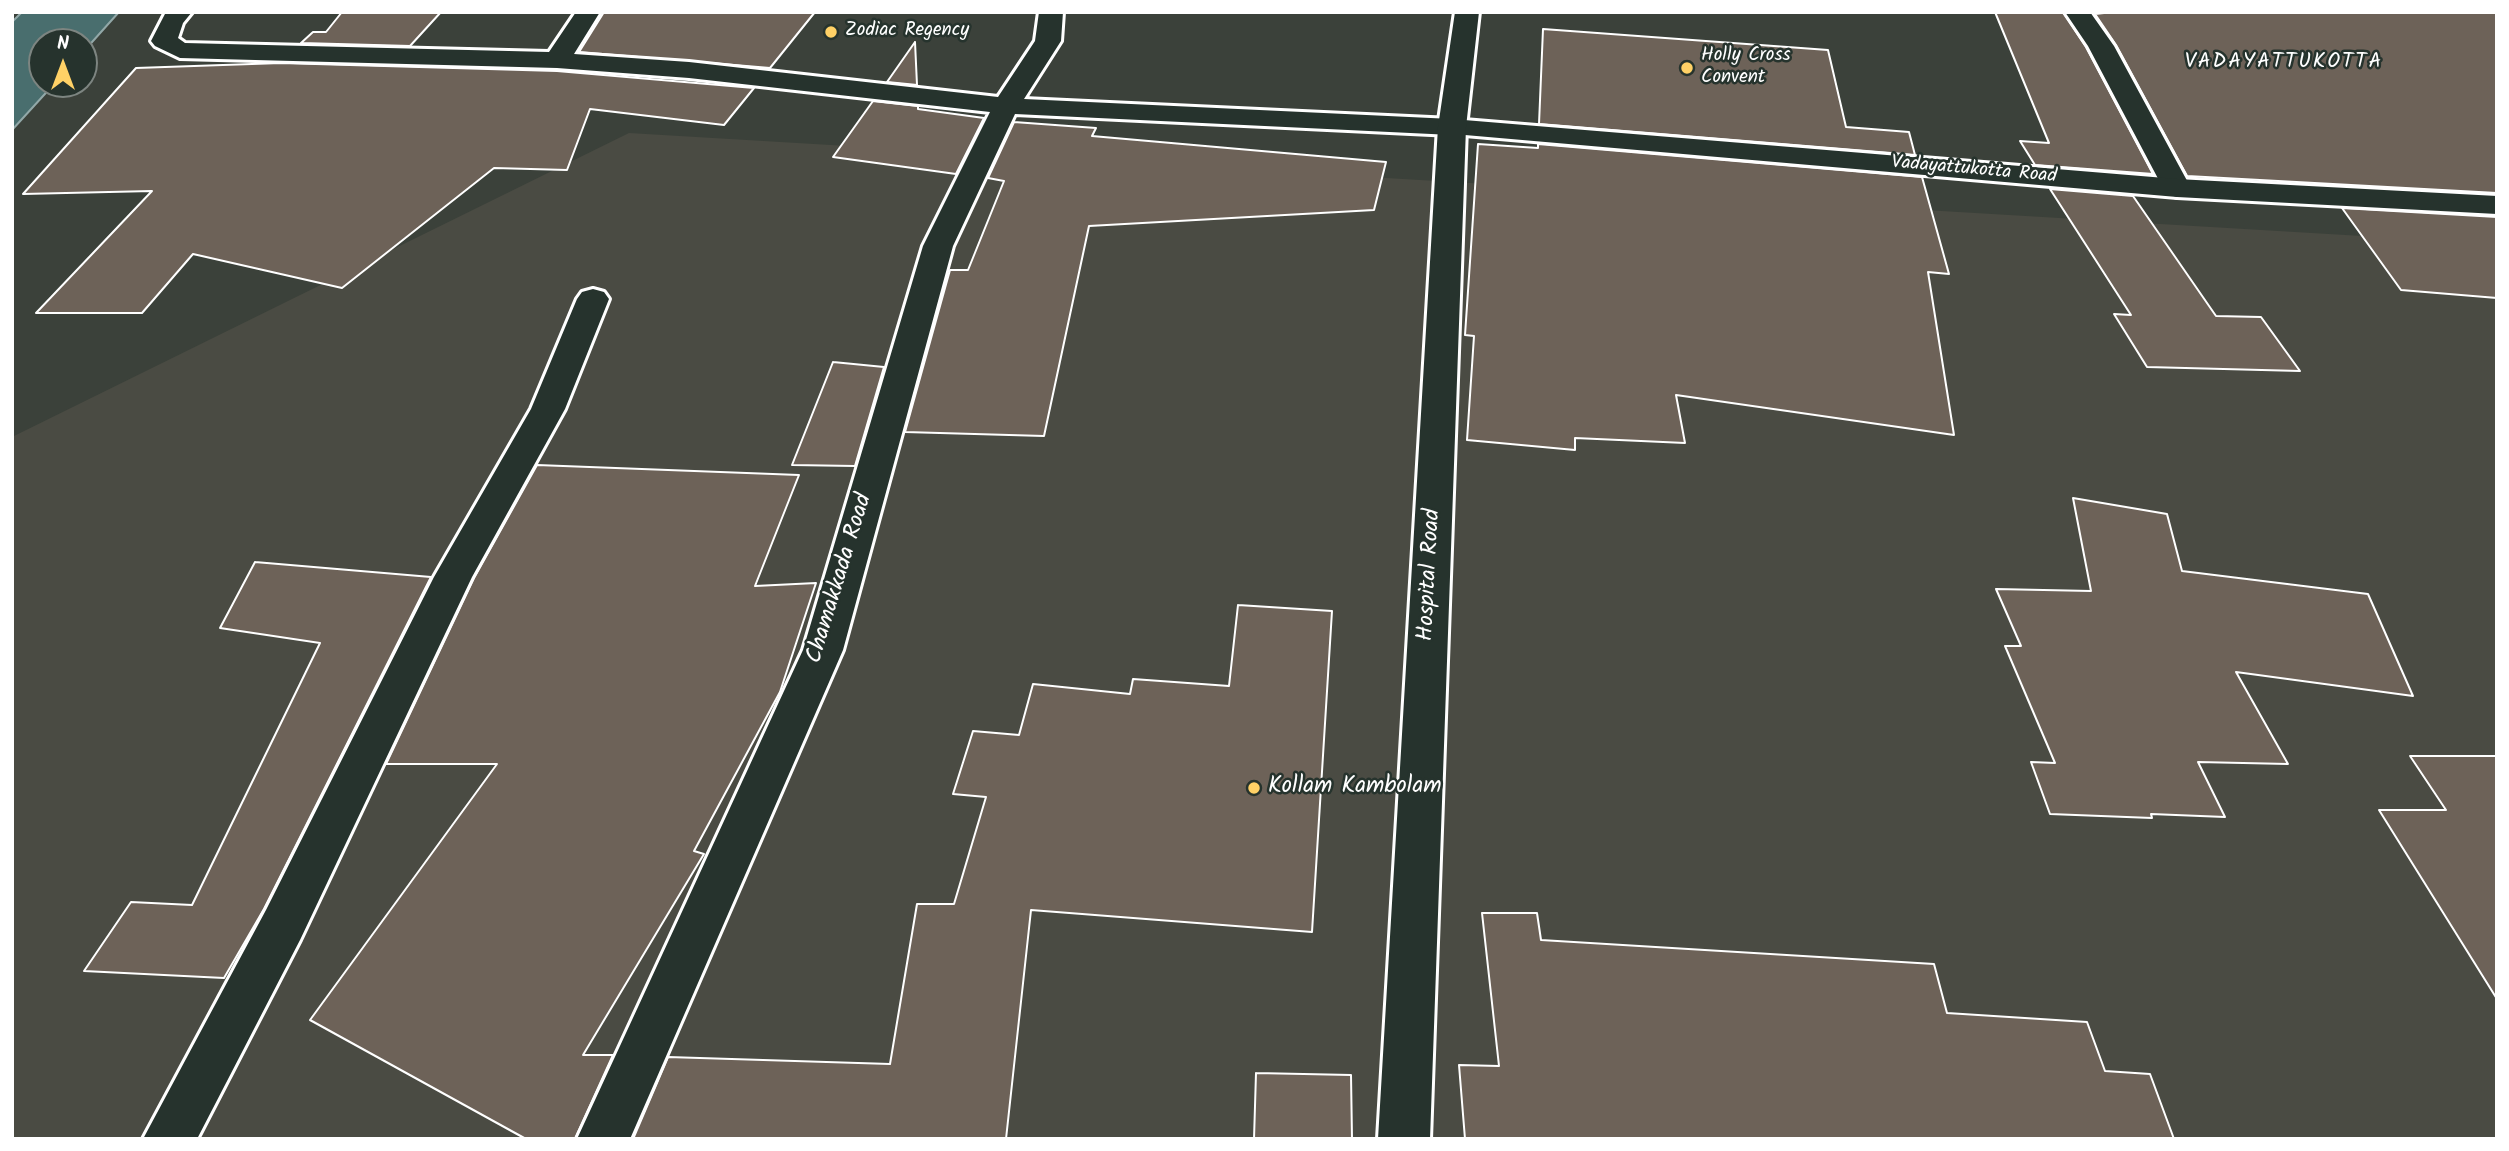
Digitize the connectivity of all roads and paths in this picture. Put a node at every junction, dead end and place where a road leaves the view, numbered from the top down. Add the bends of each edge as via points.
1 (180, 12) edge
2 (588, 12) edge
3 (1051, 12) edge
4 (1466, 12) edge
5 (2077, 12) edge
6 (557, 60) junction
7 (1006, 106) junction
8 (1452, 127) junction
9 (2177, 188) junction
10 (2497, 205) edge
11 (593, 299) dead end
12 (169, 1139) edge
13 (603, 1139) edge
14 (1404, 1139) edge

1 - 6 street, Vadayattukotta Road via 164,41 180,50
2 - 6 street
3 - 7 street, Chamakkada Road via 1048,41
4 - 8 street, Hospital Road
5 - 9 street via 2101,46
6 - 7 street, Vadayattukotta Road via 689,70
7 - 8 street, Vadayattukotta Road
7 - 13 street, Chamakkada Road via 938,246 823,650
8 - 9 street, Vadayattukotta Road
8 - 14 street, Hospital Road
9 - 10 street, Vadayattukotta Road
11 - 12 street via 548,409 453,577 283,925

